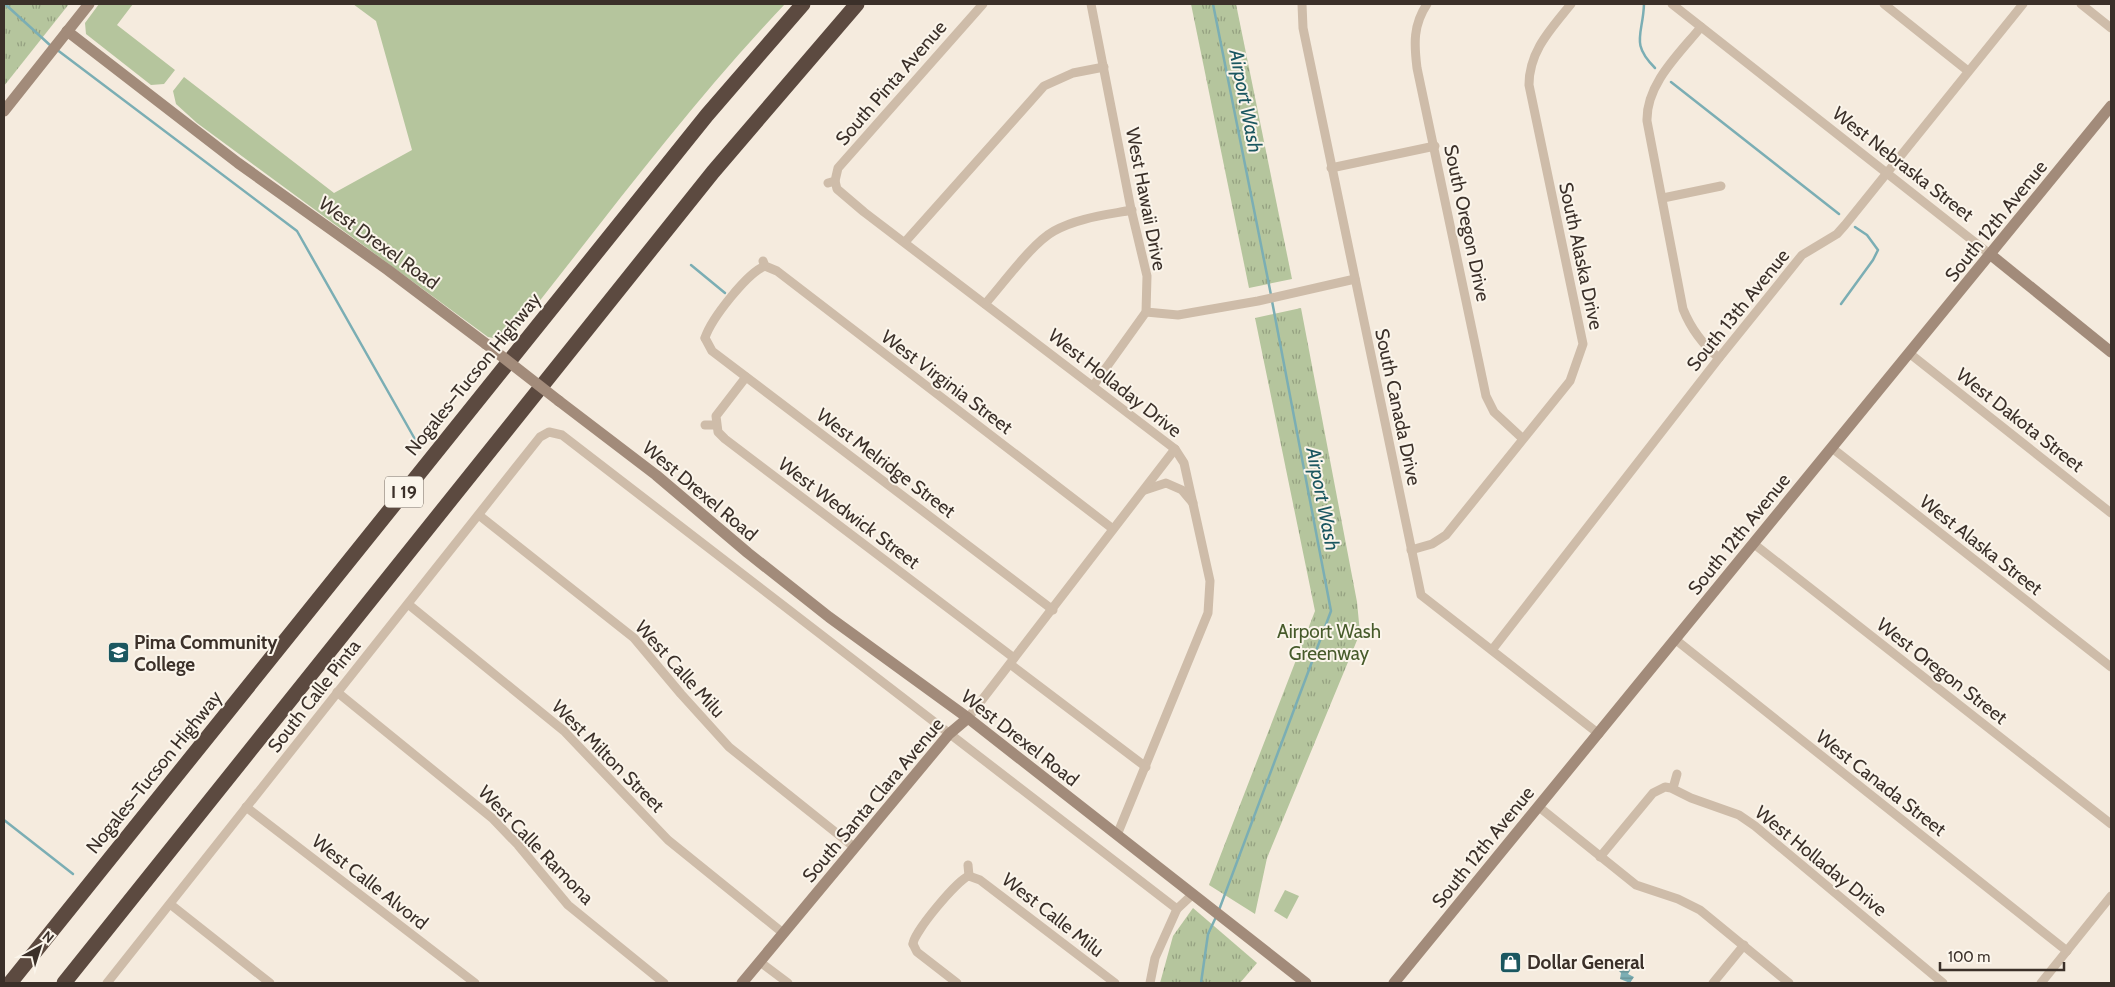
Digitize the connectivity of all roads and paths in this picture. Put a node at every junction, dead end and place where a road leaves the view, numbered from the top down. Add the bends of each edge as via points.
1 (89, 4) edge
2 (803, 4) edge
3 (857, 4) edge
4 (983, 4) edge
5 (1091, 4) edge
6 (1302, 4) edge
7 (1427, 4) edge
8 (1571, 4) edge
9 (1672, 4) edge
10 (1884, 4) edge
11 (2023, 4) edge
12 (2081, 4) edge
13 (1701, 27) junction
14 (2111, 28) edge
15 (67, 31) junction
16 (1104, 67) junction
17 (1968, 71) junction
18 (2111, 106) edge
19 (4, 111) edge
20 (1435, 146) junction
21 (1331, 168) junction
22 (1886, 173) junction
23 (831, 182) joint
24 (1721, 186) dead end
25 (1663, 198) junction
26 (1132, 210) junction
27 (905, 242) junction
28 (1991, 255) junction
29 (1355, 279) junction
30 (985, 304) junction
31 (1146, 312) junction
32 (700, 338) joint
33 (2111, 352) edge
34 (1909, 353) junction
35 (1719, 358) junction
36 (746, 377) junction
37 (1093, 386) junction
38 (716, 424) junction
39 (706, 425) dead end
40 (549, 432) joint
41 (1522, 438) junction
42 (1832, 448) junction
43 (1175, 449) junction
44 (1142, 491) junction
45 (1195, 506) junction
46 (2111, 513) edge
47 (480, 516) junction
48 (1113, 530) junction
49 (1754, 544) junction
50 (1411, 550) junction
51 (408, 604) junction
52 (1052, 610) junction
53 (1676, 640) junction
54 (1492, 650) junction
55 (1012, 661) junction
56 (2111, 667) edge
57 (337, 692) junction
58 (968, 718) junction
59 (948, 734) junction
60 (1599, 734) junction
61 (1146, 767) junction
62 (1677, 774) dead end
63 (1669, 787) junction
64 (1539, 807) junction
65 (246, 808) junction
66 (2111, 824) edge
67 (1117, 835) junction
68 (854, 847) junction
69 (1600, 857) junction
70 (968, 865) dead end
71 (969, 876) junction
72 (1194, 894) junction
73 (2111, 896) edge
74 (170, 904) junction
75 (1177, 910) junction
76 (783, 933) junction
77 (1744, 945) junction
78 (2067, 951) junction
79 (760, 962) junction
80 (10, 983) edge
81 (64, 983) edge
82 (106, 983) edge
83 (270, 983) edge
84 (475, 983) edge
85 (664, 983) edge
86 (742, 983) edge
87 (788, 983) edge
88 (957, 983) edge
89 (1115, 983) edge
90 (1150, 983) edge
91 (1306, 983) edge
92 (1394, 983) edge
93 (1713, 983) edge
94 (1789, 983) edge
95 (1943, 983) edge
96 (2040, 983) edge

1 - 15 street
2 - 80 highway, Nogales–Tucson Highway / I 19 via 701,123
3 - 81 highway, I 19 via 713,172
4 - 23 street, South Pinta Avenue via 838,168
5 - 16 street, West Hawaii Drive
6 - 21 street, South Canada Drive via 1303,28
7 - 20 street, South Oregon Drive via 1416,26 1415,45
8 - 41 street, South Alaska Drive via 1537,49 1531,63 1529,85 1583,344 1570,380
9 - 13 street, West Nebraska Street
10 - 17 street
11 - 17 street, South 13th Avenue
12 - 14 street
13 - 22 street, West Nebraska Street
13 - 25 street via 1660,80 1648,103 1647,121
15 - 19 street
15 - 58 street, West Drexel Road, bridge via 238,163 388,270 560,400 829,618
16 - 26 street, West Hawaii Drive
16 - 27 street via 1073,73 1044,86
17 - 22 street, South 13th Avenue
18 - 28 street, South 12th Avenue
20 - 21 street
20 - 41 street, South Oregon Drive via 1486,396 1494,412
21 - 29 street, South Canada Drive
22 - 28 street, West Nebraska Street
22 - 35 street, South 13th Avenue via 1837,234 1802,256
23 - 27 street, West Holladay Drive
24 - 25 street
25 - 35 street via 1683,308 1702,344
26 - 30 street via 1081,220 1052,232
26 - 31 street, West Hawaii Drive via 1147,276
27 - 30 street, West Holladay Drive
28 - 33 street, West Nebraska Street
28 - 34 street, South 12th Avenue
29 - 31 street via 1178,315
29 - 50 street, South Canada Drive
30 - 37 street, West Holladay Drive
31 - 37 street
32 - 36 street, West Melridge Street
32 - 48 street, West Virginia Street via 752,273 764,264
34 - 42 street, South 12th Avenue
34 - 46 street, West Dakota Street
35 - 54 street, South 13th Avenue
36 - 38 street via 716,416
36 - 52 street, West Melridge Street
37 - 43 street, West Holladay Drive
38 - 39 street
38 - 55 street, West Wedwick Street via 725,439
40 - 47 street, South Calle Pinta via 540,437
40 - 59 street, West Drexel Road via 562,435
41 - 50 street, South Alaska Drive via 1446,535 1432,544
42 - 49 street, South 12th Avenue
42 - 56 street, West Alaska Street
43 - 44 street, South Santa Clara Avenue
43 - 45 street, West Holladay Drive via 1188,471
44 - 45 street via 1166,483 1182,490
44 - 48 street, South Santa Clara Avenue
45 - 61 street, West Holladay Drive via 1210,581 1208,612
47 - 51 street, South Calle Pinta
47 - 68 street, West Calle Milu via 634,638 729,747
48 - 52 street, South Santa Clara Avenue
49 - 53 street, South 12th Avenue
49 - 66 street, West Oregon Street
50 - 54 street, South Canada Drive via 1421,595
51 - 57 street, South Calle Pinta
51 - 76 street, West Milton Street via 564,730 668,840
52 - 55 street, South Santa Clara Avenue
53 - 60 street, South 12th Avenue
53 - 78 street, West Canada Street
54 - 60 street, South Canada Drive
55 - 58 street, South Santa Clara Avenue
55 - 61 street, West Wedwick Street
57 - 65 street, South Calle Pinta
57 - 85 street, West Calle Ramona via 492,818 568,904
58 - 59 street, South Santa Clara Avenue
58 - 67 street, West Drexel Road
59 - 68 street, South Santa Clara Avenue
59 - 75 street, West Drexel Road
60 - 64 street, South 12th Avenue
61 - 67 street, West Holladay Drive
62 - 63 street
63 - 69 street via 1653,793
63 - 95 street, West Holladay Drive via 1739,815 1755,826
64 - 69 street
64 - 92 street, South 12th Avenue
65 - 74 street, South Calle Pinta
65 - 84 street, West Calle Alvord
67 - 72 street, West Drexel Road
68 - 76 street, South Santa Clara Avenue
69 - 77 street via 1636,885 1692,904
70 - 71 street
71 - 88 street via 959,882 908,945
71 - 89 street, West Calle Milu via 980,880
72 - 75 street
72 - 91 street, West Drexel Road
73 - 78 street
74 - 82 street, South Calle Pinta
74 - 83 street
75 - 90 street via 1155,958
76 - 79 street, South Santa Clara Avenue
77 - 93 street
77 - 94 street
78 - 96 street
79 - 86 street, South Santa Clara Avenue
79 - 87 street

